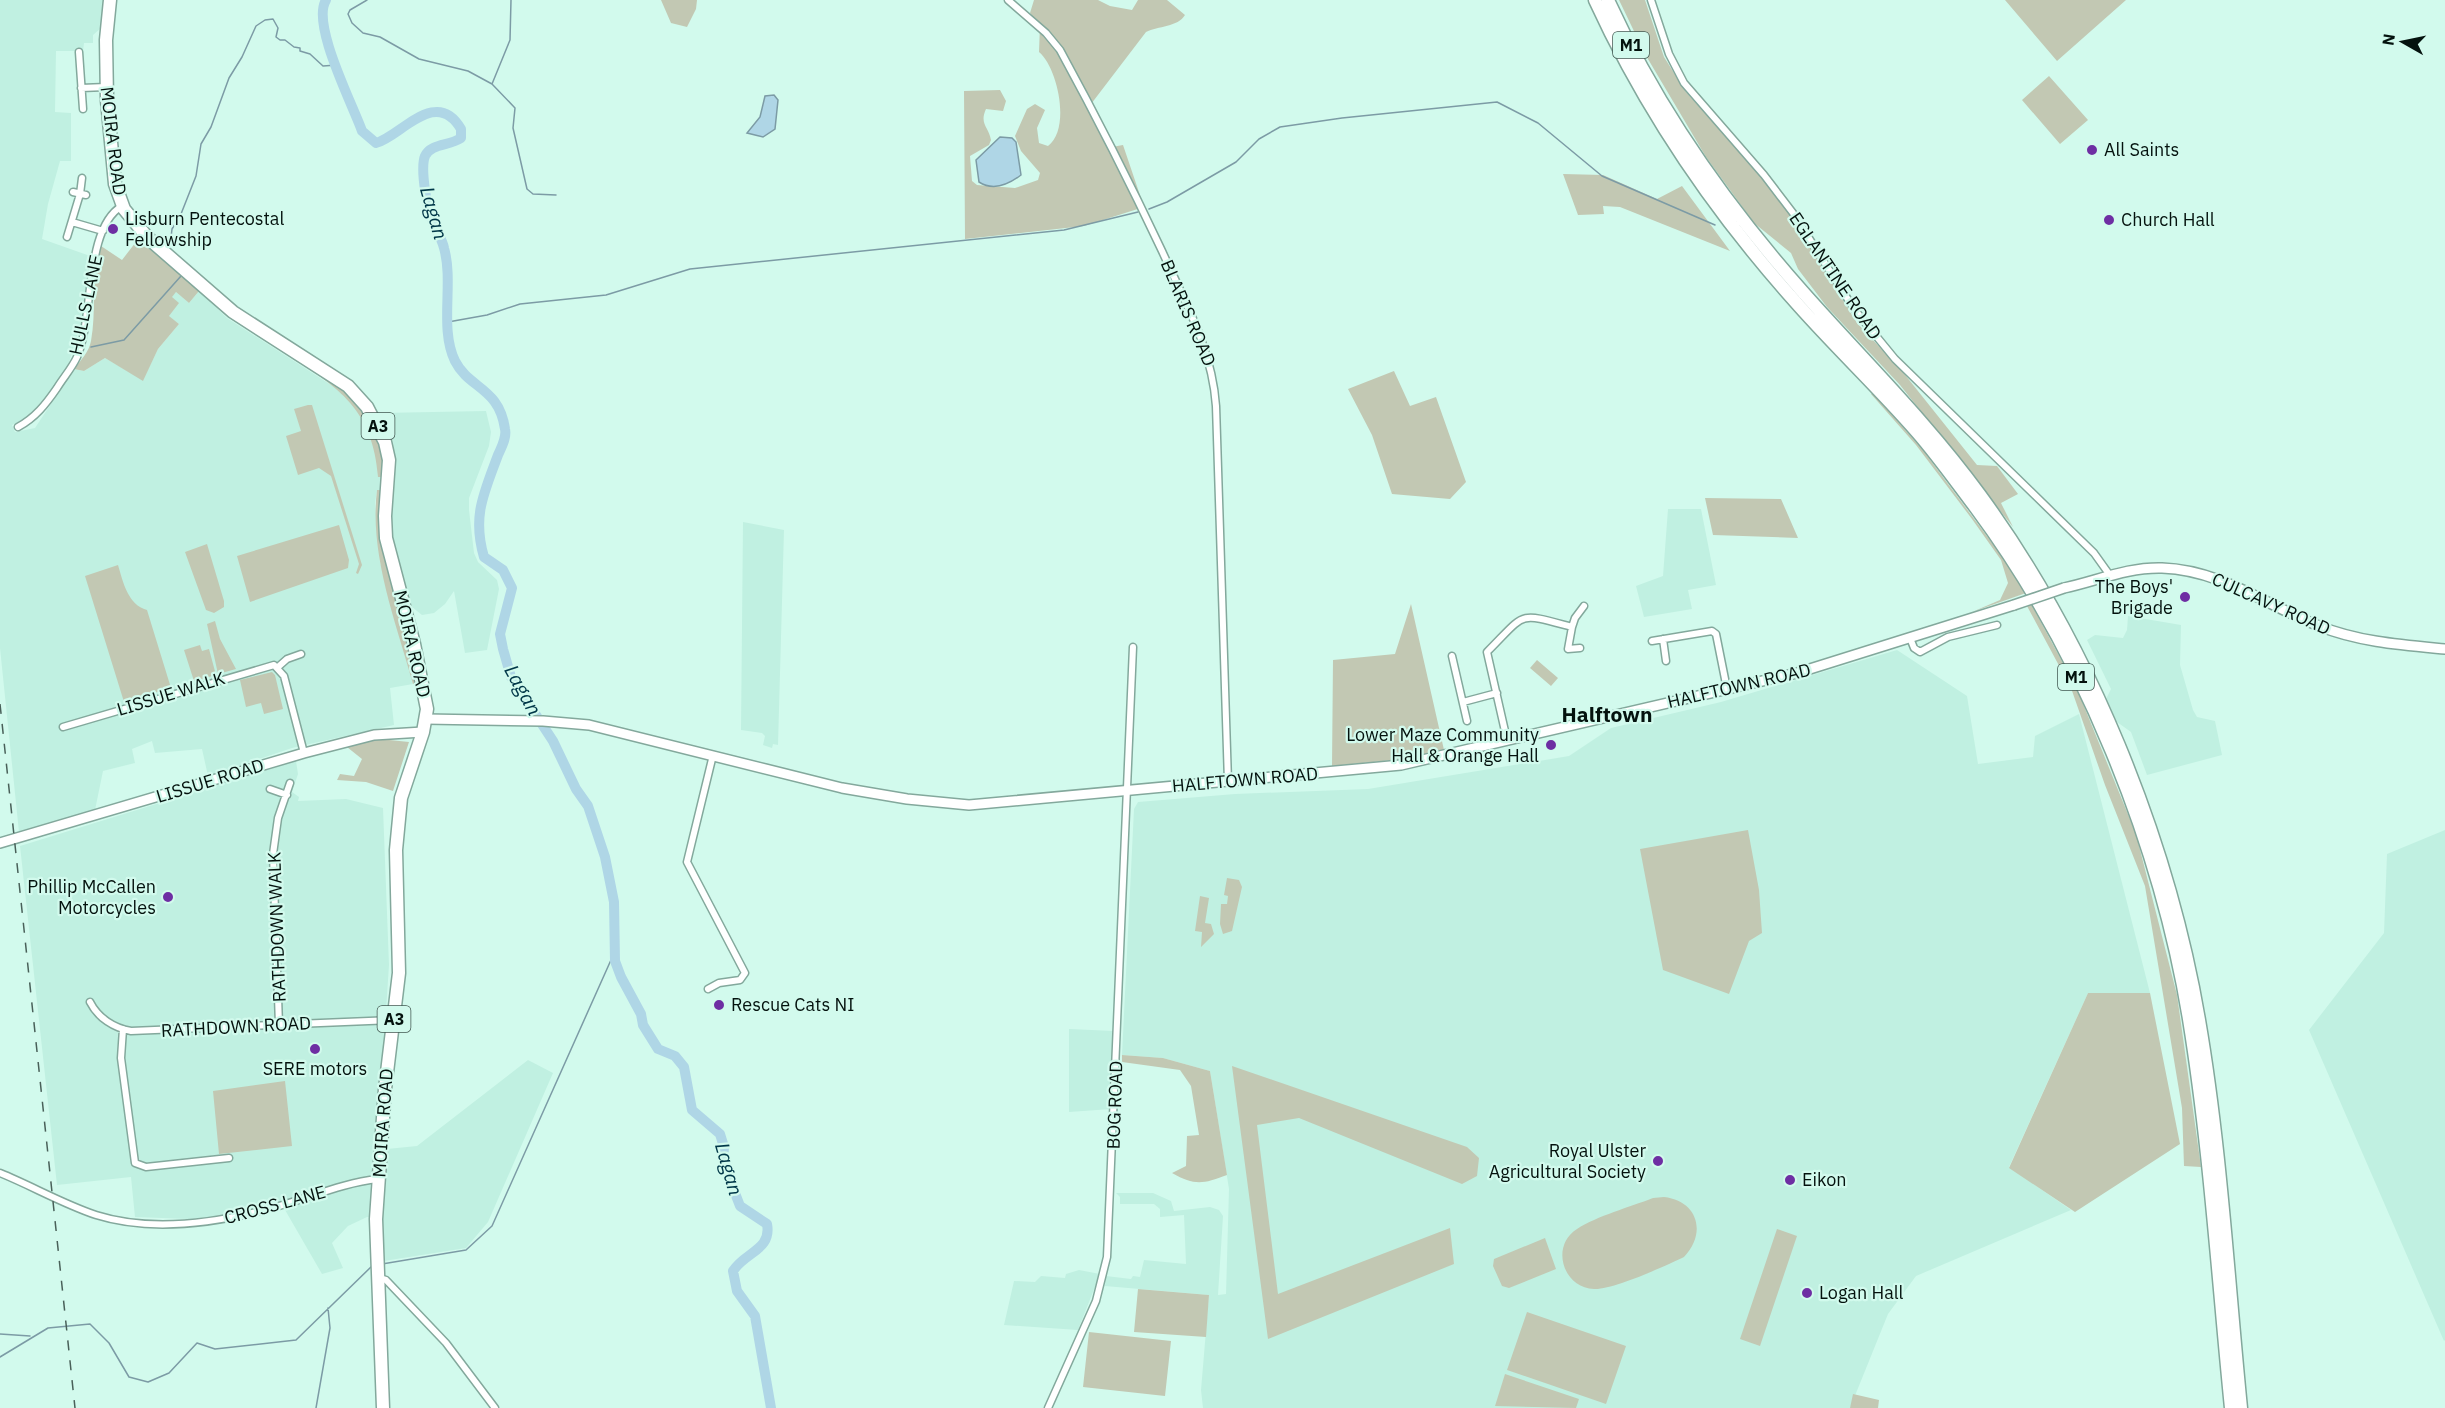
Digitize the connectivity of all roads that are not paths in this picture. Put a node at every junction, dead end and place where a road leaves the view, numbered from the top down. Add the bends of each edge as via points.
1 (110, 0) edge
2 (1008, 0) edge
3 (1595, 0) edge
4 (1608, 0) edge
5 (1651, 0) edge
6 (79, 52) dead end
7 (106, 87) junction
8 (81, 88) junction
9 (82, 109) dead end
10 (82, 178) dead end
11 (122, 206) junction
12 (72, 222) junction
13 (103, 231) junction
14 (68, 237) dead end
15 (18, 427) dead end
16 (2109, 574) junction
17 (2064, 588) joint
18 (1584, 606) dead end
19 (1997, 625) dead end
20 (1572, 627) junction
21 (1910, 638) junction
22 (1662, 639) junction
23 (1653, 641) dead end
24 (1133, 647) dead end
25 (1580, 648) dead end
26 (2445, 649) edge
27 (301, 654) dead end
28 (1452, 656) dead end
29 (1666, 662) dead end
30 (278, 667) junction
31 (1727, 688) junction
32 (1497, 693) junction
33 (1463, 702) junction
34 (426, 719) junction
35 (1467, 721) dead end
36 (63, 727) dead end
37 (423, 732) junction
38 (1508, 740) junction
39 (304, 753) junction
40 (713, 754) junction
41 (1228, 782) junction
42 (290, 783) dead end
43 (270, 789) dead end
44 (1127, 790) junction
45 (286, 795) junction
46 (0, 843) edge
47 (708, 989) dead end
48 (90, 1002) dead end
49 (393, 1020) junction
50 (279, 1025) junction
51 (123, 1029) junction
52 (229, 1158) dead end
53 (0, 1173) edge
54 (378, 1179) junction
55 (378, 1269) junction
56 (383, 1408) edge
57 (495, 1408) edge
58 (1048, 1408) edge
59 (2230, 1408) edge
60 (2241, 1408) edge

1 - 7 highway, MOIRA ROAD / A3
2 - 41 street, BLARIS ROAD via 1060,50 1144,214 1194,319 1212,368
3 - 59 highway, M1 via 1632,74 1714,202 1794,301 1918,433 1978,510 2053,631 2105,738 2147,849 2189,1018
4 - 60 highway, M1 via 1677,126 1731,203 1803,292 1929,428 1982,497 2080,662 2114,735 2169,888 2199,1016
5 - 16 street, EGLANTINE ROAD via 1669,54 1684,83 1793,213 1870,331 2094,553
6 - 8 street
7 - 8 street
7 - 11 highway, MOIRA ROAD / A3 via 115,184
8 - 9 street
10 - 12 street
11 - 13 street, HULLS LANE via 109,216
11 - 34 highway, MOIRA ROAD / A3 via 148,238 232,312 338,379 375,419 386,442 386,538 422,680
12 - 13 street
12 - 14 street
13 - 15 street, HULLS LANE via 89,283 89,309 77,357 48,402 30,421
16 - 17 street, CULCAVY ROAD
16 - 26 street, CULCAVY ROAD via 2142,568 2192,571 2340,634
17 - 21 street, HALFTOWN ROAD, bridge
18 - 20 street
19 - 21 street via 1948,637 1920,652
20 - 25 street via 1568,649
20 - 32 street via 1534,617 1513,623 1487,652
21 - 31 street, HALFTOWN ROAD via 1839,662
22 - 23 street
22 - 29 street
22 - 31 street via 1712,631 1716,634
24 - 44 street, BOG ROAD
27 - 30 street, LISSUE WALK
28 - 33 street
30 - 36 street, LISSUE WALK via 263,666
30 - 39 street via 284,676
31 - 38 street, HALFTOWN ROAD
32 - 33 street
32 - 38 street
33 - 35 street
34 - 37 highway, MOIRA ROAD / A3
34 - 40 street, HALFTOWN ROAD via 557,721
37 - 39 street, LISSUE ROAD via 374,735
37 - 49 highway, MOIRA ROAD / A3 via 398,819 395,886 400,961
38 - 41 street, HALFTOWN ROAD via 1401,765
39 - 46 street, LISSUE ROAD
40 - 44 street, HALFTOWN ROAD via 843,788 939,804 969,805
40 - 47 street via 687,862 745,973 740,980
41 - 44 street, HALFTOWN ROAD
42 - 45 street, RATHDOWN WALK
43 - 45 street
44 - 58 street, BOG ROAD via 1107,1257 1096,1301
45 - 50 street, RATHDOWN WALK via 273,854
48 - 51 street via 104,1019
49 - 50 street, RATHDOWN ROAD
49 - 54 highway, MOIRA ROAD / A3
50 - 51 street, RATHDOWN ROAD
51 - 52 street via 121,1058 135,1163 146,1167
53 - 54 street, CROSS LANE via 98,1215 176,1223 243,1216 355,1182
54 - 55 highway, MOIRA ROAD / A3
55 - 56 highway, MOIRA ROAD / A3
55 - 57 street via 436,1332

